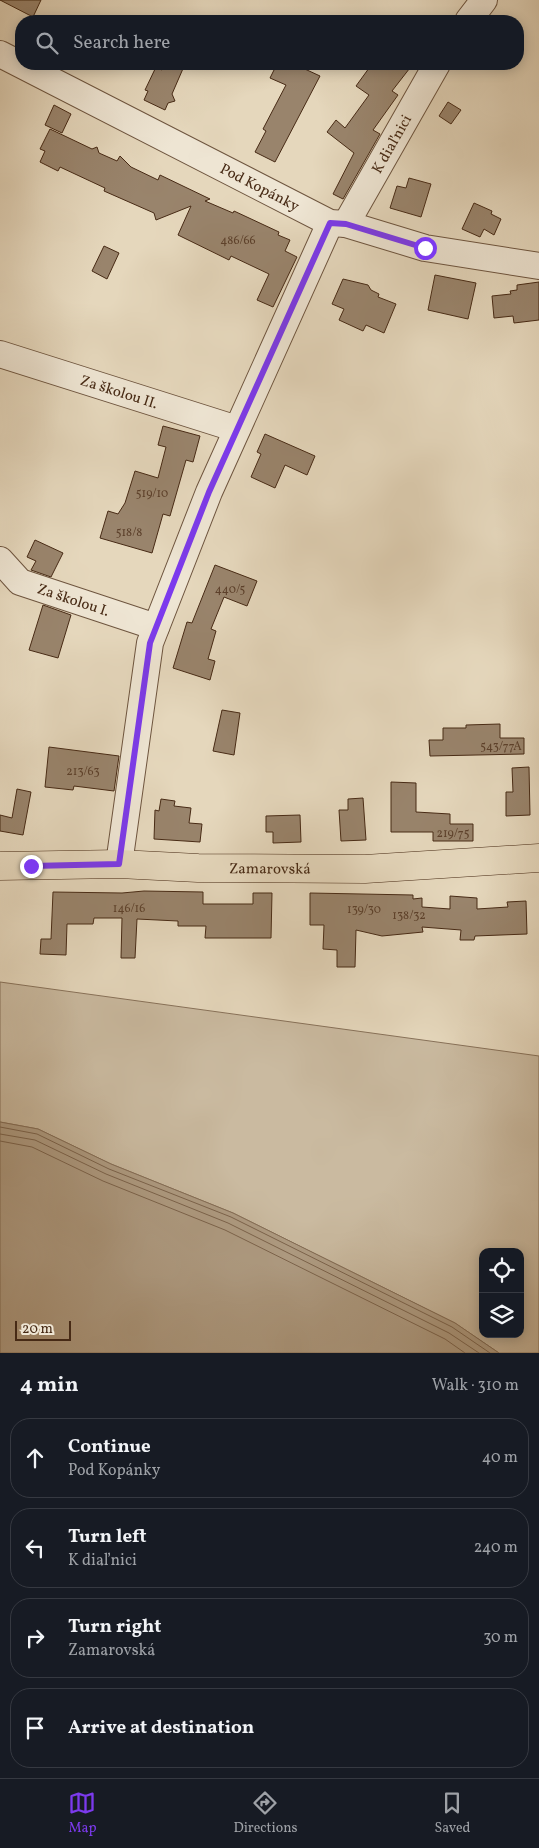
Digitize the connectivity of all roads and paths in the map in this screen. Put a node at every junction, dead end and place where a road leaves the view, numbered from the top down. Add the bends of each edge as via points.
1 (484, 0) edge
2 (473, 15) edge
3 (0, 54) edge
4 (15, 62) edge
5 (32, 70) edge
6 (433, 70) edge
7 (338, 223) junction
8 (539, 266) edge
9 (0, 354) edge
10 (237, 430) junction
11 (0, 560) edge
12 (156, 627) junction
13 (539, 858) edge
14 (119, 864) junction
15 (0, 866) edge

1 - 2 street
3 - 4 street, Pod Kopánky
5 - 7 street, Pod Kopánky
6 - 7 street, K diaľnici
7 - 8 street, Pod Kopánky via 425,248
7 - 10 street, K diaľnici
9 - 10 street, Za školou II.
10 - 12 street, K diaľnici
11 - 12 street, Za školou I. via 20,582
12 - 14 street, K diaľnici via 150,643
13 - 14 main road, Zamarovská via 365,869
14 - 15 main road, Zamarovská

